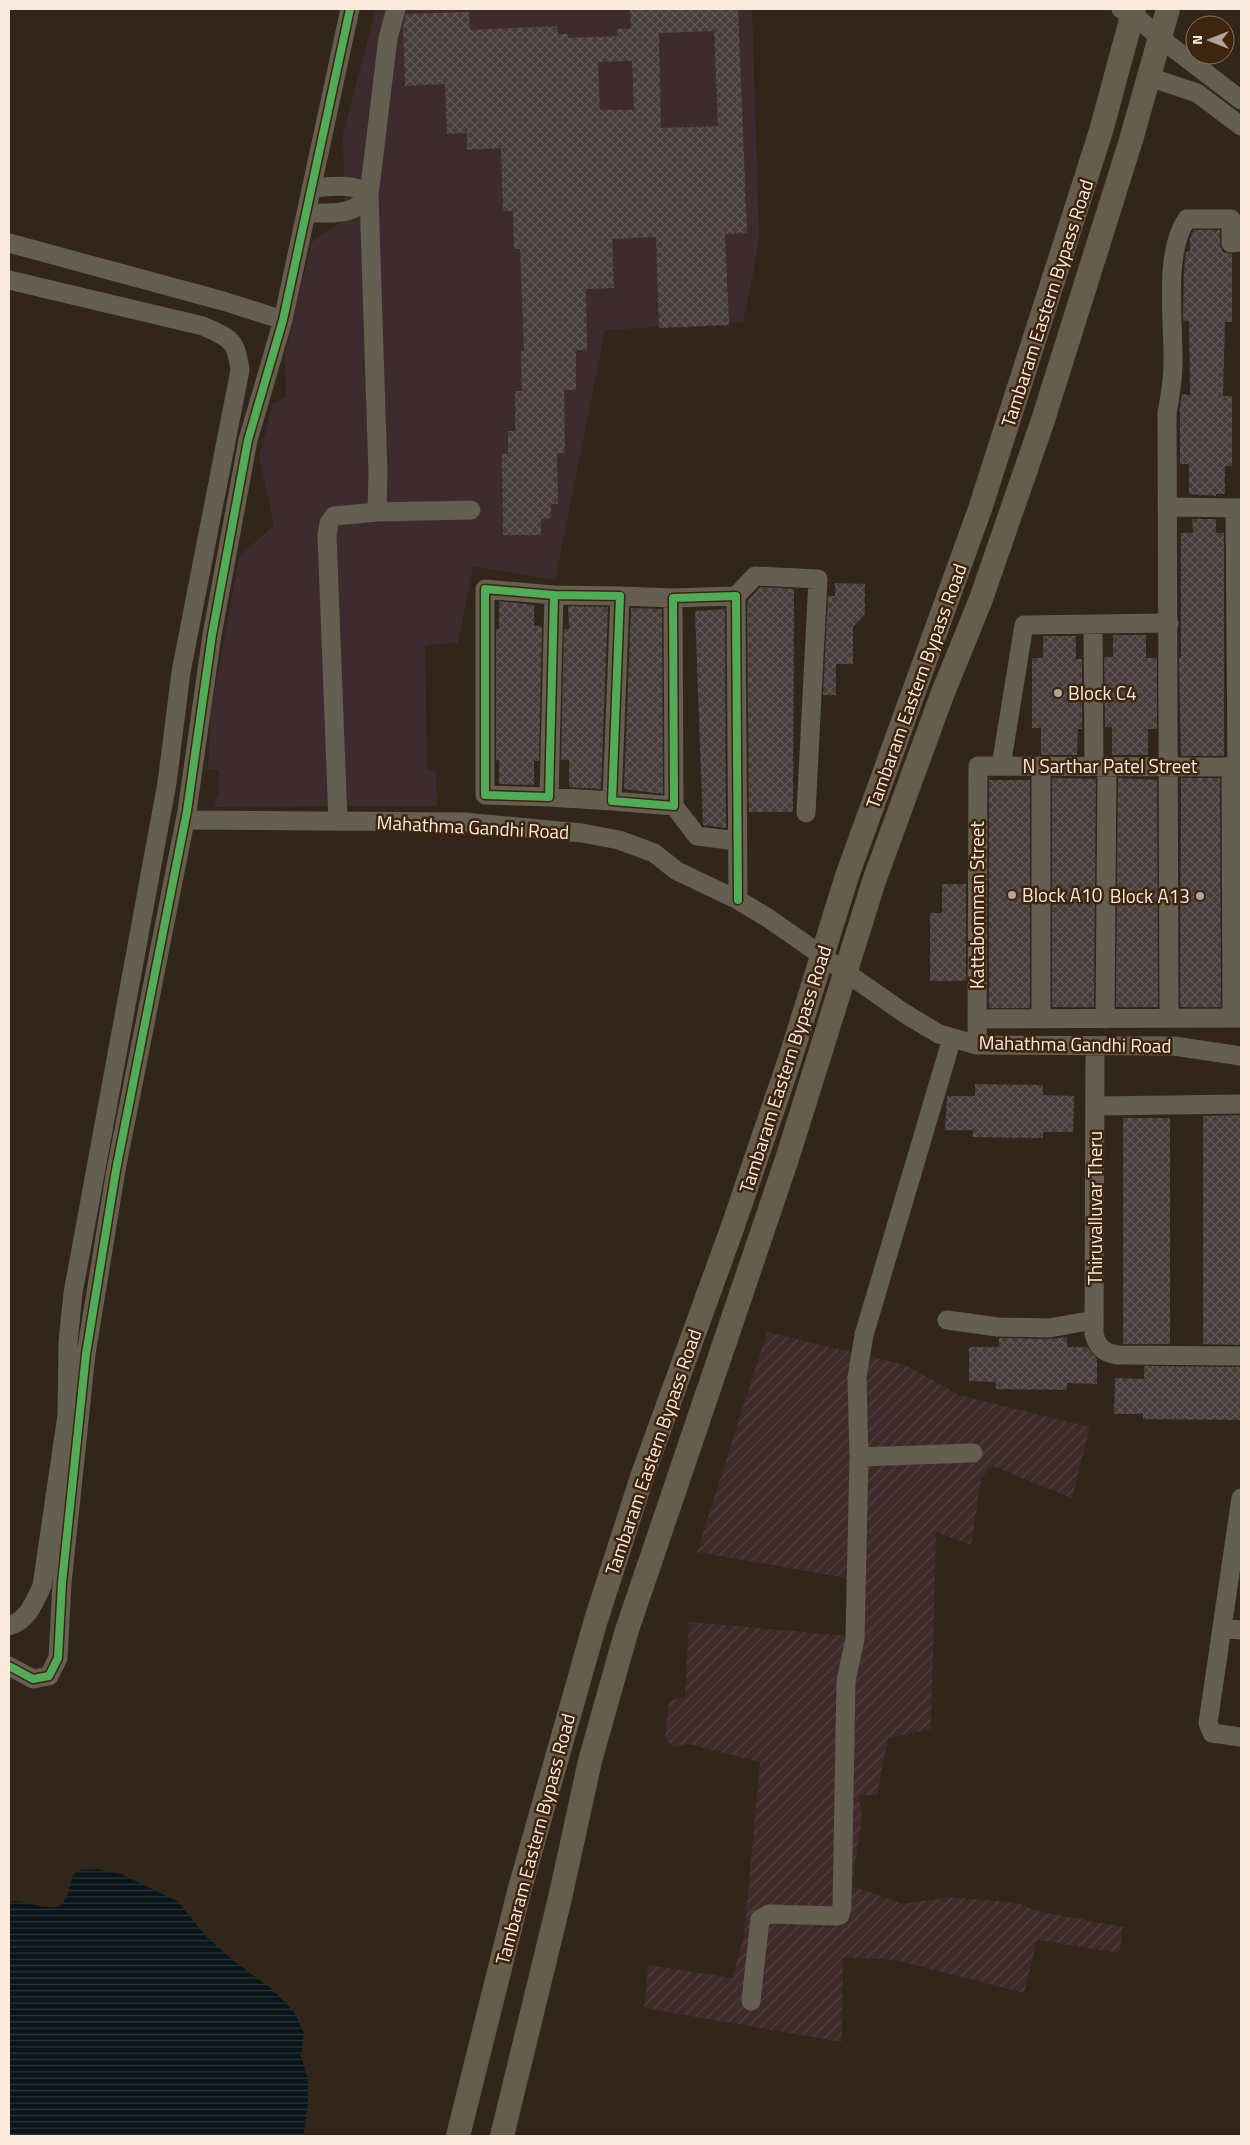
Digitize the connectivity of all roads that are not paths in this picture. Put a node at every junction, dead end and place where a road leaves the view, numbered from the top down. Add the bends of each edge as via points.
1 (350, 9) edge
2 (396, 9) edge
3 (1168, 9) edge
4 (1130, 10) edge
5 (1160, 38) junction
6 (1149, 77) junction
7 (1241, 100) edge
8 (1241, 126) edge
9 (311, 188) junction
10 (369, 195) junction
11 (306, 213) junction
12 (1241, 242) edge
13 (9, 243) edge
14 (9, 280) edge
15 (282, 320) junction
16 (1169, 507) junction
17 (1238, 508) edge
18 (471, 510) dead end
19 (376, 512) junction
20 (554, 595) junction
21 (620, 596) junction
22 (736, 596) junction
23 (672, 598) junction
24 (1169, 623) junction
25 (1093, 624) junction
26 (978, 766) joint
27 (1001, 766) junction
28 (1042, 766) junction
29 (1100, 766) junction
30 (1169, 767) junction
31 (1236, 767) edge
32 (550, 797) junction
33 (612, 801) junction
34 (674, 806) junction
35 (806, 813) dead end
36 (185, 820) junction
37 (338, 821) junction
38 (737, 841) junction
39 (738, 900) junction
40 (822, 955) junction
41 (846, 972) junction
42 (1169, 1018) junction
43 (1236, 1018) edge
44 (977, 1019) junction
45 (1042, 1019) junction
46 (1105, 1019) junction
47 (952, 1038) junction
48 (977, 1045) junction
49 (1095, 1046) junction
50 (1241, 1056) edge
51 (1241, 1104) edge
52 (1096, 1106) junction
53 (947, 1320) dead end
54 (1094, 1320) junction
55 (1241, 1356) edge
56 (973, 1453) dead end
57 (859, 1457) junction
58 (1241, 1498) edge
59 (9, 1626) edge
60 (1222, 1628) junction
61 (1241, 1630) edge
62 (9, 1666) edge
63 (1241, 1737) edge
64 (751, 2001) dead end
65 (458, 2136) edge
66 (502, 2136) edge

1 - 9 street
2 - 10 street via 386,48
3 - 5 main road, Tambaram Eastern Bypass Road
4 - 5 street
4 - 40 main road, Tambaram Eastern Bypass Road via 1101,131 1012,414 881,778
5 - 6 main road, Tambaram Eastern Bypass Road
5 - 7 street
6 - 8 street via 1197,93
6 - 41 main road, Tambaram Eastern Bypass Road via 1037,438 981,599 874,881
9 - 10 street via 349,186 360,188
9 - 11 street
10 - 11 street via 361,206 351,211
10 - 19 street via 378,474
11 - 15 street
12 - 16 street via 1231,243 1231,218 1187,219 1176,242 1172,262 1173,365 1167,413
13 - 15 street
14 - 59 street via 203,326 227,337 238,350 240,370 182,664 167,783 73,1293 68,1342 67,1415 42,1586 32,1609 16,1624
15 - 36 street via 248,440 212,635
16 - 17 street
16 - 24 street
17 - 31 street
18 - 19 street
19 - 37 street via 334,516 328,523
20 - 21 street
20 - 32 street
20 - 32 street via 485,590 484,796
21 - 23 street
21 - 33 street
22 - 23 street
22 - 35 street via 755,576 818,579
22 - 38 street
23 - 34 street
24 - 25 street
24 - 30 street
25 - 27 street via 1024,625
25 - 29 street
26 - 27 street, N Sarthar Patel Street
26 - 44 street, Kattabomman Street
27 - 28 street, N Sarthar Patel Street
28 - 29 street, N Sarthar Patel Street
28 - 45 street
29 - 30 street, N Sarthar Patel Street
29 - 46 street
30 - 31 street, N Sarthar Patel Street
30 - 42 street
31 - 43 street
32 - 33 street
33 - 34 street
34 - 38 street via 696,836
36 - 37 street, Mahathma Gandhi Road
36 - 62 street via 116,1170 86,1354 62,1583 58,1658 48,1676 32,1679
37 - 39 street, Mahathma Gandhi Road via 464,822 582,833 641,847 677,871
38 - 39 street
39 - 40 street, Mahathma Gandhi Road
40 - 41 street, Mahathma Gandhi Road
40 - 65 main road, Tambaram Eastern Bypass Road via 733,1226 644,1474 596,1620 520,1888
41 - 47 street, Mahathma Gandhi Road via 904,1013
41 - 66 main road, Tambaram Eastern Bypass Road via 787,1159 627,1630 590,1760
42 - 43 street
42 - 46 street
44 - 45 street
44 - 48 street, Kattabomman Street
45 - 46 street
47 - 48 street, Mahathma Gandhi Road
47 - 57 street via 864,1335 857,1377
48 - 49 street, Mahathma Gandhi Road
49 - 50 street, Mahathma Gandhi Road via 1174,1046
49 - 52 street, Thiruvalluvar Theru
51 - 52 street
52 - 54 street, Thiruvalluvar Theru
53 - 54 street via 998,1327 1049,1328
54 - 55 street, Thiruvalluvar Theru via 1097,1344 1102,1350 1118,1355
56 - 57 street
57 - 64 street via 855,1639 846,1680 842,1907 837,1916 769,1914 760,1919
58 - 60 street
60 - 61 street
60 - 63 street via 1208,1723 1212,1733

